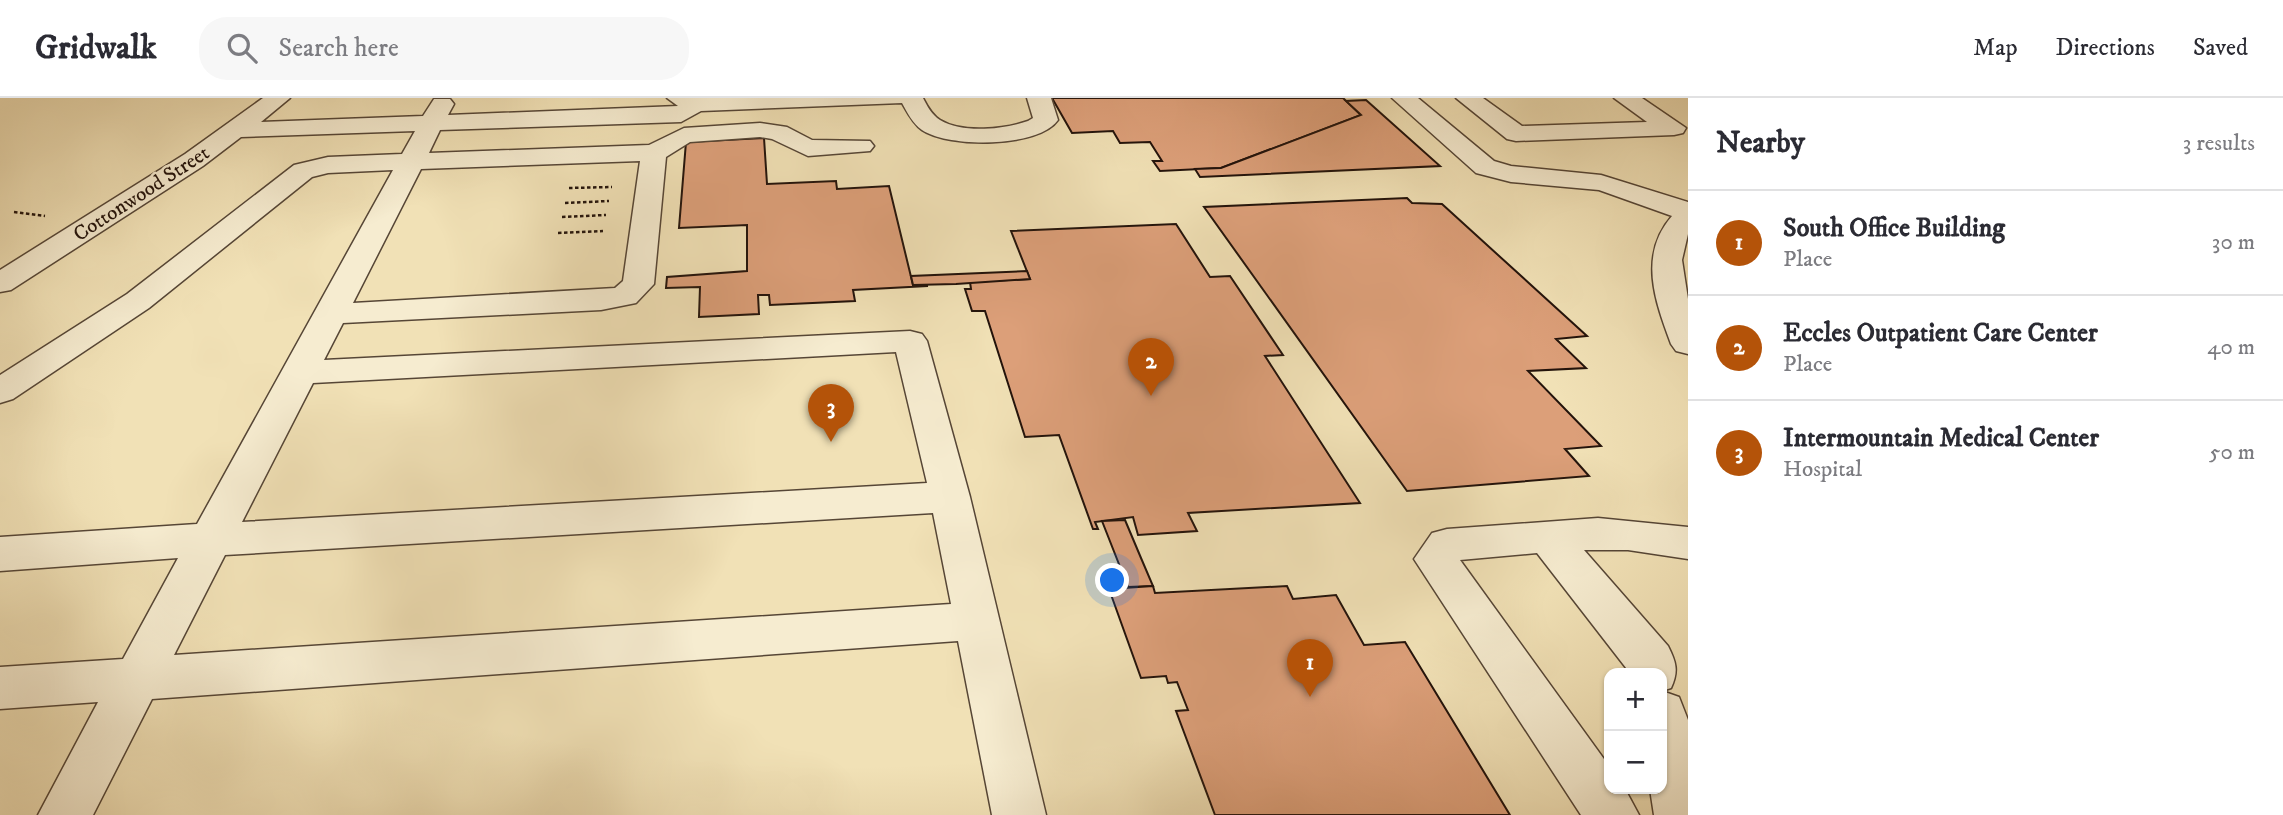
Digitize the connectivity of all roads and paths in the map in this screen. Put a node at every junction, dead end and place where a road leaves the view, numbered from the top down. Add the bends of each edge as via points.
1 (592, 98) edge
2 (895, 98) edge
3 (911, 98) edge
4 (1039, 98) edge
5 (1404, 98) edge
6 (1468, 98) edge
7 (1626, 98) edge
8 (690, 100) edge
9 (271, 103) edge
10 (437, 114) junction
11 (233, 131) junction
12 (861, 146) dead end
13 (654, 153) junction
14 (411, 162) junction
15 (612, 187) dead end
16 (569, 188) dead end
17 (609, 201) dead end
18 (565, 203) dead end
19 (14, 212) dead end
20 (1688, 213) edge
21 (606, 215) dead end
22 (51, 217) dead end
23 (562, 217) dead end
24 (603, 231) dead end
25 (558, 233) dead end
26 (0, 283) edge
27 (329, 314) junction
28 (1688, 344) edge
29 (299, 372) junction
30 (0, 391) edge
31 (950, 497) junction
32 (1548, 537) junction
33 (211, 539) junction
34 (1688, 543) edge
35 (0, 554) edge
36 (976, 621) junction
37 (1653, 668) edge
38 (137, 678) junction
39 (0, 688) edge
40 (1665, 731) edge
41 (65, 815) edge
42 (1019, 815) edge
43 (1612, 815) edge
44 (1681, 815) edge

1 - 10 street
2 - 8 street
3 - 4 street via 931,125 964,134 1040,127 1046,120
5 - 20 street via 1486,167 1534,178 1605,183
6 - 7 street via 1516,134 1674,128
8 - 10 street via 681,115
9 - 10 street
9 - 11 street, Cottonwood Street
10 - 11 street
10 - 14 street
11 - 26 street, Cottonwood Street
12 - 13 street via 808,148 778,132 760,130 684,135
13 - 14 street
13 - 27 street via 638,284 625,296
14 - 27 street
14 - 30 street via 328,165 303,171 138,301
15 - 16 path
17 - 18 path
19 - 22 path
20 - 28 street via 1667,250 1666,271
21 - 23 path
24 - 25 path
27 - 29 street
29 - 31 street via 910,341
29 - 33 street
31 - 33 street
31 - 36 street
32 - 34 street via 1610,532 1651,534
32 - 37 street via 1651,660
32 - 43 street via 1447,545 1435,559
33 - 35 street
33 - 38 street
36 - 38 street
36 - 42 street
38 - 39 street
38 - 41 street
40 - 44 street

